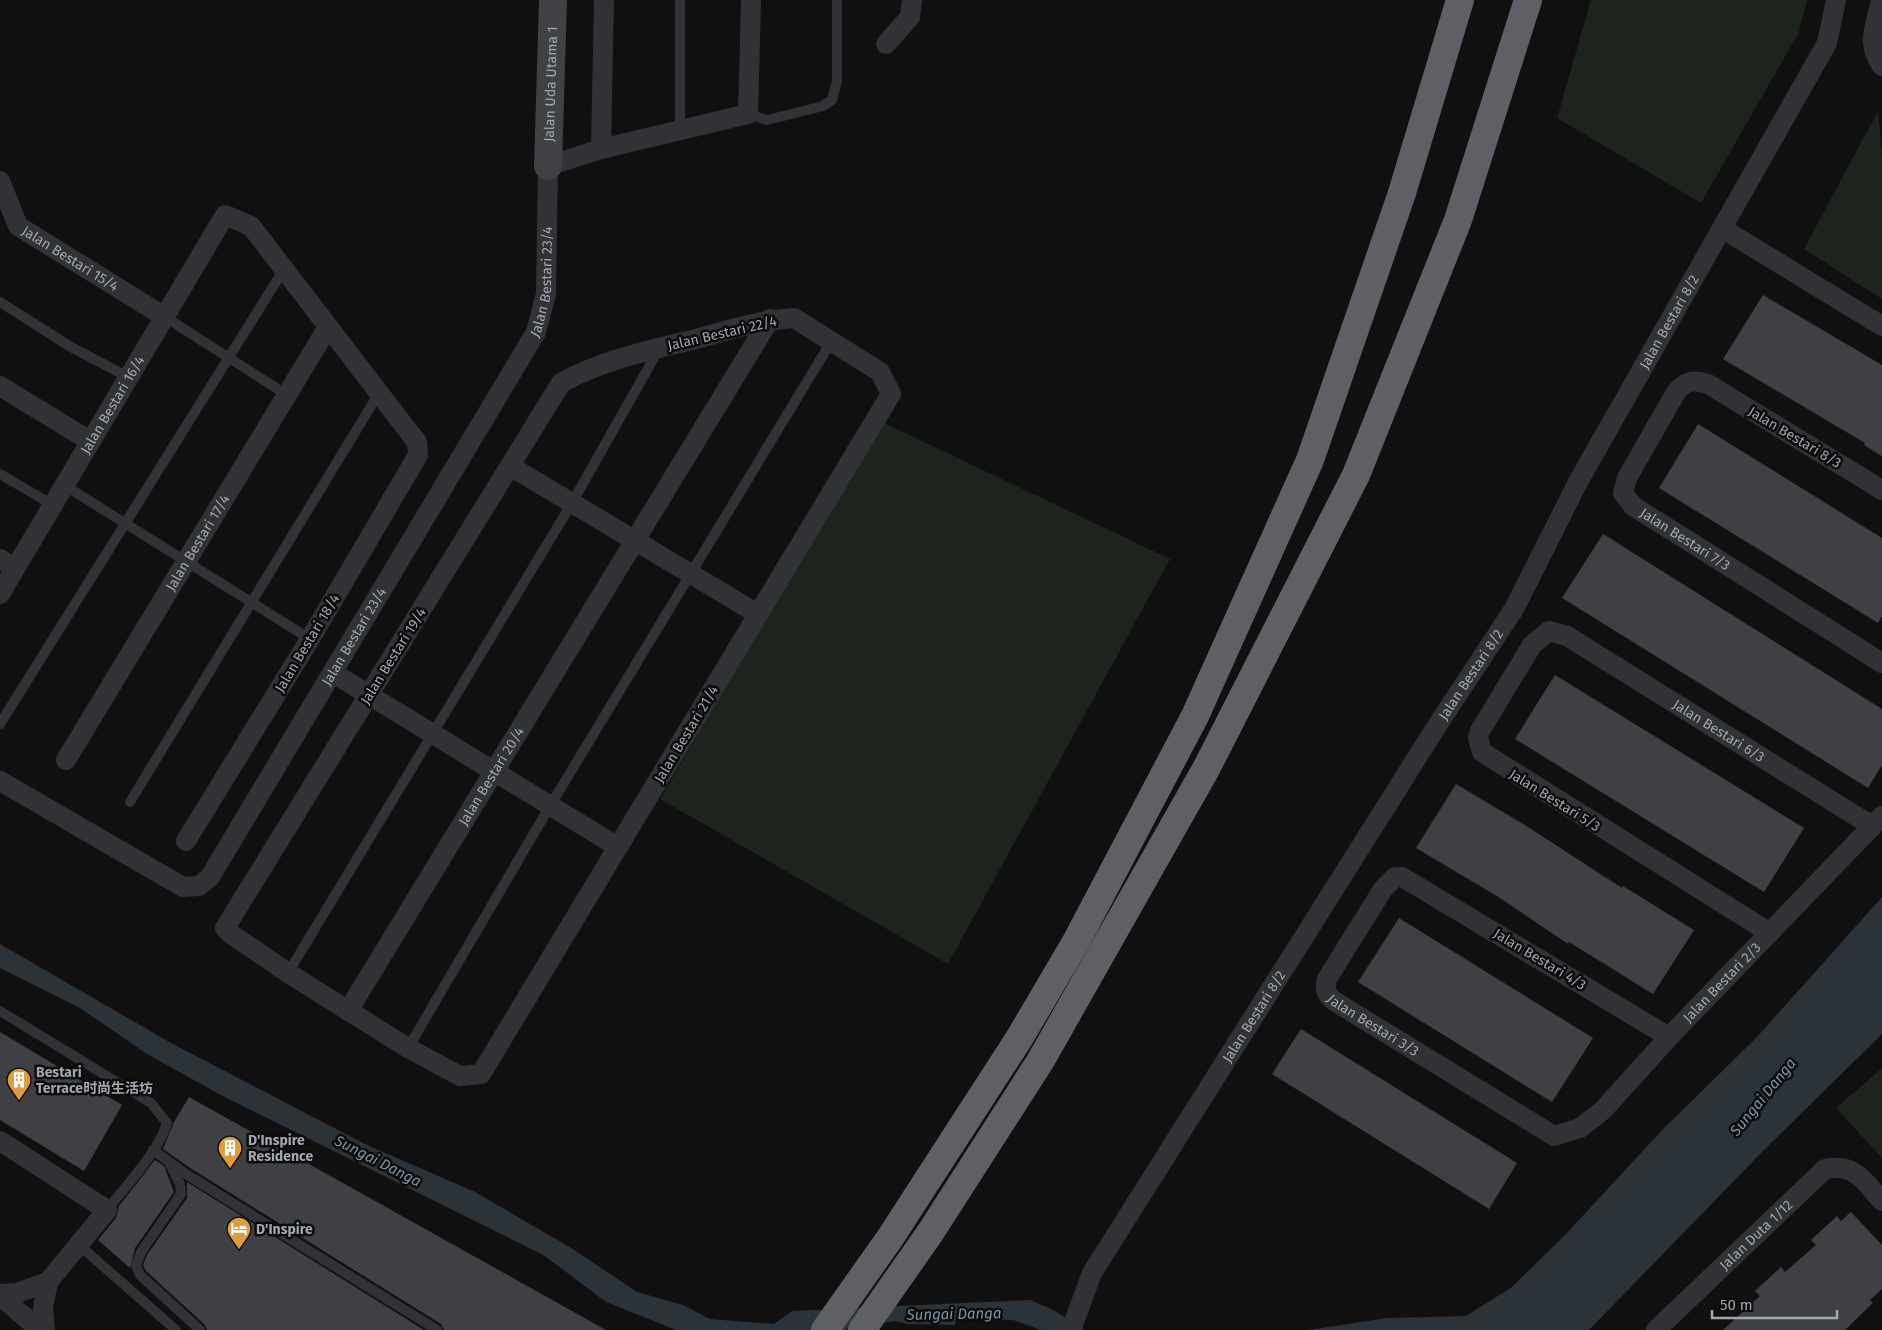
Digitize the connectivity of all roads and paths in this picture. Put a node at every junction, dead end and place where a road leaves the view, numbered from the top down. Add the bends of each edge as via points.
1 (553, 0) edge
2 (604, 0) edge
3 (680, 0) edge
4 (751, 0) edge
5 (837, 0) edge
6 (912, 0) edge
7 (1460, 0) edge
8 (1528, 0) edge
9 (1836, 0) edge
10 (1882, 0) edge
11 (886, 44) dead end
12 (1882, 66) edge
13 (748, 114) junction
14 (680, 131) junction
15 (602, 149) junction
16 (548, 166) junction
17 (0, 181) edge
18 (1723, 229) junction
19 (284, 269) junction
20 (0, 302) edge
21 (165, 317) junction
22 (770, 319) junction
23 (1882, 326) edge
24 (328, 327) junction
25 (831, 342) junction
26 (660, 348) junction
27 (229, 357) junction
28 (128, 378) junction
29 (561, 383) joint
30 (1708, 384) joint
31 (0, 386) edge
32 (379, 393) junction
33 (891, 394) joint
34 (287, 396) junction
35 (90, 441) junction
36 (510, 466) junction
37 (0, 474) edge
38 (64, 486) junction
39 (1882, 490) edge
40 (572, 503) junction
41 (53, 505) junction
42 (125, 524) junction
43 (635, 541) junction
44 (186, 562) junction
45 (8, 564) edge
46 (690, 574) junction
47 (0, 594) edge
48 (250, 602) junction
49 (758, 614) junction
50 (1567, 636) joint
51 (310, 639) junction
52 (1882, 663) edge
53 (333, 673) junction
54 (369, 695) junction
55 (0, 724) edge
56 (431, 734) junction
57 (66, 760) dead end
58 (494, 772) junction
59 (0, 781) edge
60 (130, 802) dead end
61 (550, 806) junction
62 (1877, 821) edge
63 (186, 841) dead end
64 (618, 847) junction
65 (1411, 880) joint
66 (1770, 933) junction
67 (288, 973) junction
68 (0, 1011) edge
69 (348, 1011) junction
70 (1669, 1038) junction
71 (408, 1048) junction
72 (1554, 1136) joint
73 (0, 1141) edge
74 (153, 1150) junction
75 (170, 1163) junction
76 (1882, 1201) edge
77 (107, 1210) junction
78 (79, 1244) junction
79 (48, 1282) junction
80 (0, 1295) edge
81 (40, 1330) edge
82 (45, 1330) edge
83 (176, 1330) edge
84 (200, 1330) edge
85 (437, 1330) edge
86 (825, 1330) edge
87 (862, 1330) edge
88 (1071, 1330) edge
89 (1656, 1330) edge

1 - 16 street, Jalan Uda Utama 1
2 - 15 street
3 - 14 lane
4 - 13 street
5 - 13 lane via 837,81 832,100 823,106 768,120
6 - 11 street via 910,17
7 - 86 highway via 1402,193 1310,460 1195,716 1078,940 973,1111
8 - 87 highway via 1458,220 1356,474 1207,767 1041,1060 930,1234
9 - 18 street, Jalan Bestari 8/2 via 1827,42
10 - 12 street via 1872,44
13 - 14 street
14 - 15 street
15 - 16 street
16 - 53 street, Jalan Bestari 23/4 via 546,294 536,332
17 - 21 street, Jalan Bestari 15/4 via 18,226
18 - 23 street
18 - 88 street, Jalan Bestari 8/2 via 1578,482 1514,609 1434,729 1092,1273
19 - 21 street, Jalan Bestari 16/4 via 251,226 225,215
19 - 24 street
19 - 27 lane
20 - 28 lane via 71,348
21 - 27 lane
21 - 28 street, Jalan Bestari 16/4
22 - 25 street, Jalan Bestari 22/4 via 794,318
22 - 26 street, Jalan Bestari 22/4
22 - 43 street, Jalan Bestari 20/4
24 - 32 street
24 - 34 street, Jalan Bestari 17/4
25 - 33 street, Jalan Bestari 22/4 via 880,372
25 - 46 lane
26 - 29 street, Jalan Bestari 22/4 via 581,372
26 - 40 lane
27 - 34 lane
27 - 42 lane
28 - 35 street, Jalan Bestari 16/4
29 - 36 street, Jalan Bestari 19/4
30 - 39 street, Jalan Bestari 8/3
30 - 52 street, Jalan Bestari 7/3 via 1688,381 1674,394 1624,485 1626,500
31 - 35 street
32 - 48 lane
32 - 51 street, Jalan Bestari 18/4 via 417,442 418,455
33 - 49 street, Jalan Bestari 21/4
34 - 44 street, Jalan Bestari 17/4
35 - 38 street, Jalan Bestari 16/4
36 - 40 street
36 - 54 street, Jalan Bestari 19/4
37 - 41 lane
38 - 41 street, Jalan Bestari 16/4
38 - 42 lane
40 - 43 street
40 - 56 lane
41 - 45 street, Jalan Bestari 16/4
42 - 44 lane
42 - 55 lane
43 - 46 street
43 - 58 street, Jalan Bestari 20/4
44 - 48 lane
44 - 57 street, Jalan Bestari 17/4
45 - 47 street, Jalan Bestari 16/4
46 - 49 street
46 - 61 lane
48 - 51 lane
48 - 60 lane
49 - 64 street, Jalan Bestari 21/4
50 - 62 street, Jalan Bestari 6/3
50 - 66 street, Jalan Bestari 5/3 via 1548,630 1532,644 1480,731 1478,738 1482,752
51 - 63 street, Jalan Bestari 18/4
53 - 54 street
53 - 59 street, Jalan Bestari 23/4 via 210,877 199,886 183,888
54 - 56 street
54 - 67 street, Jalan Bestari 19/4 via 225,928
56 - 58 street
56 - 67 lane
58 - 61 street
58 - 69 street, Jalan Bestari 20/4
61 - 64 street
61 - 71 lane
62 - 66 street, Jalan Bestari 2/3
64 - 71 street, Jalan Bestari 21/4 via 481,1074 460,1076
65 - 70 street, Jalan Bestari 4/3
65 - 72 street, Jalan Bestari 3/3 via 1395,877 1383,889 1327,979 1327,994
66 - 70 street, Jalan Bestari 2/3
67 - 69 street
68 - 74 lane via 151,1103 167,1123
69 - 71 street
70 - 72 street, Jalan Bestari 2/3 via 1604,1110 1580,1128
73 - 77 street
74 - 75 lane
74 - 77 lane
75 - 84 lane via 181,1194 141,1252 136,1265 140,1275
75 - 85 lane
76 - 89 street, Jalan Duta 1/12 via 1852,1170 1839,1166 1825,1169
77 - 78 street
78 - 79 street
78 - 83 lane
79 - 80 street via 17,1293
79 - 82 street via 43,1307
80 - 81 street

